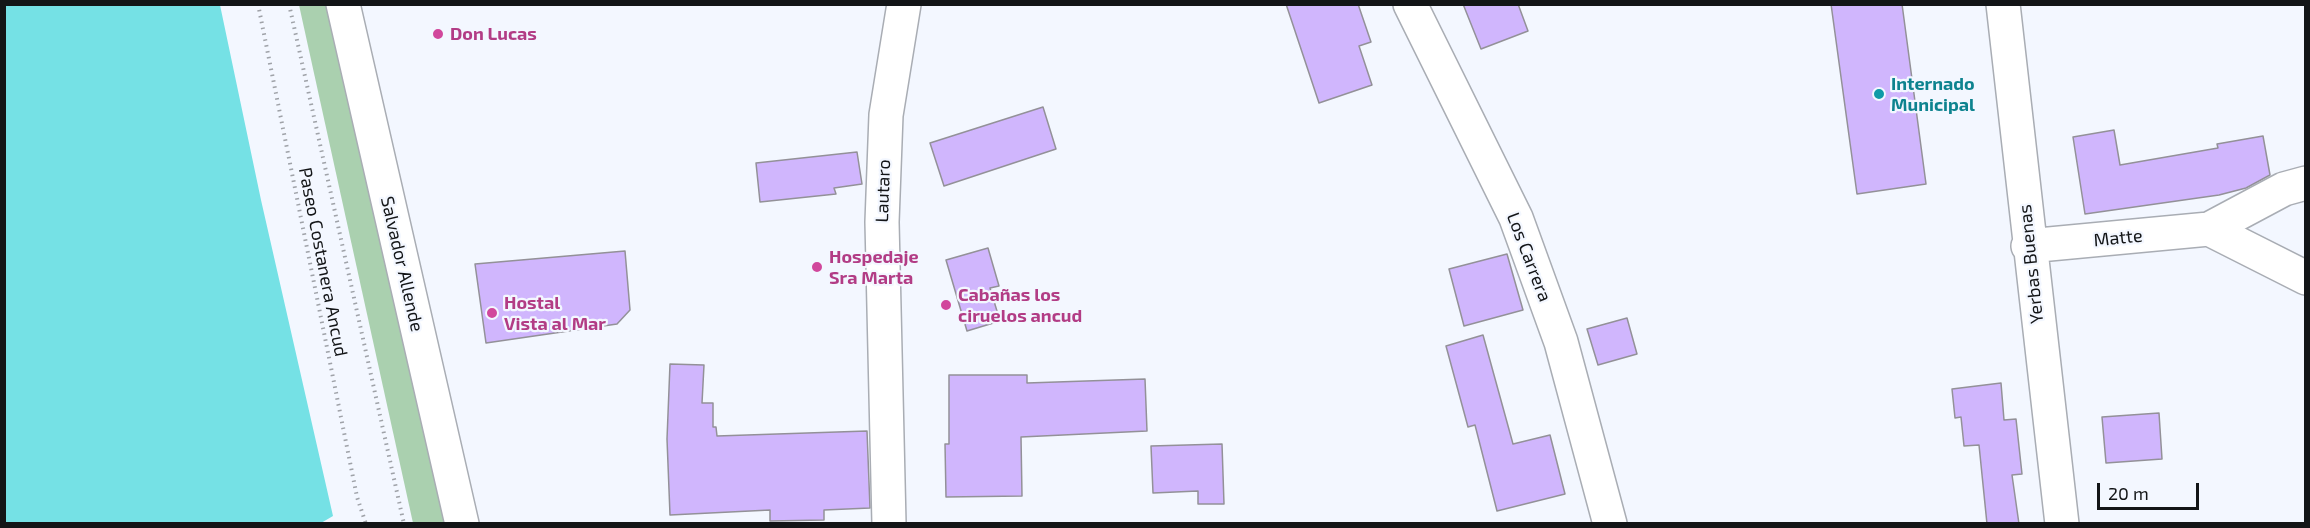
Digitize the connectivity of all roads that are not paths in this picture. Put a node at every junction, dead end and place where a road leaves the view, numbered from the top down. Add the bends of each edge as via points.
1 (343, 4) edge
2 (904, 4) edge
3 (1410, 4) edge
4 (2003, 4) edge
5 (2306, 183) edge
6 (2209, 229) junction
7 (2028, 246) junction
8 (2306, 278) edge
9 (462, 524) edge
10 (889, 524) edge
11 (1610, 524) edge
12 (2062, 524) edge

1 - 9 street, Salvador Allende
2 - 10 street, Lautaro via 886,115 882,222
3 - 11 street, Los Carrera via 1516,218 1562,342
4 - 7 street, Yerbas Buenas
5 - 6 street, Matte via 2284,189
6 - 7 street, Matte
6 - 8 street
7 - 12 street, Yerbas Buenas

